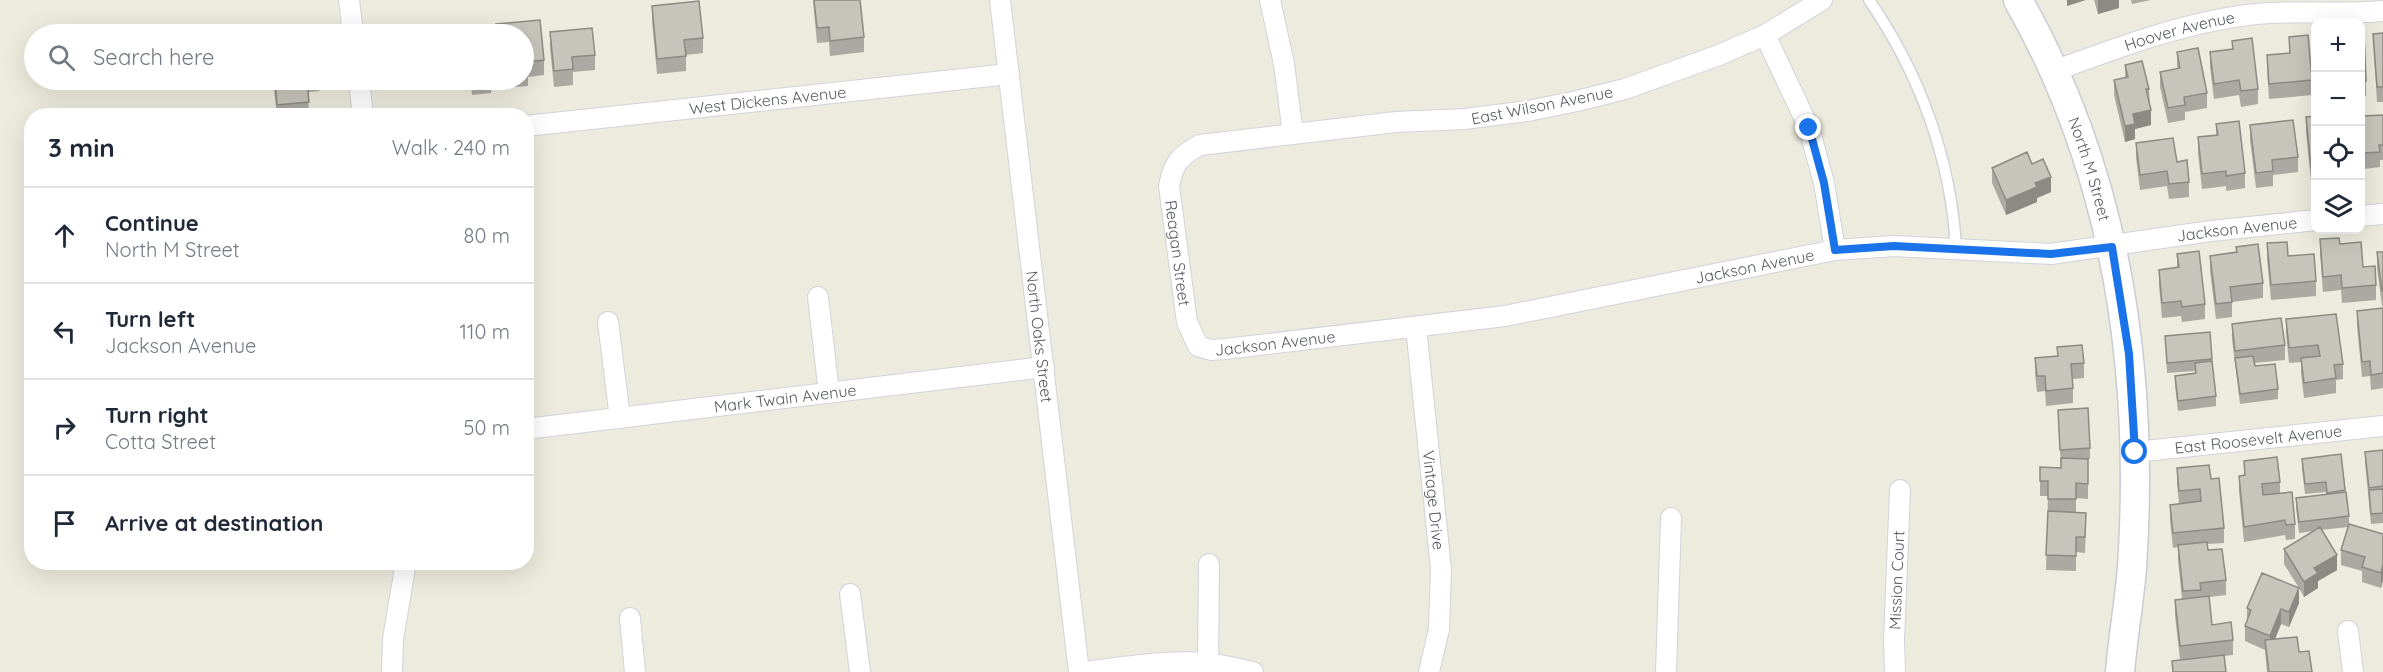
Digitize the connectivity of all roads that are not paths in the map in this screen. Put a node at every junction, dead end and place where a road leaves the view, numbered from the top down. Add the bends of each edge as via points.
1 (349, 0) edge
2 (1000, 0) edge
3 (1270, 0) edge
4 (1822, 0) edge
5 (1869, 0) edge
6 (2018, 0) edge
7 (2383, 11) edge
8 (352, 24) edge
9 (1765, 35) junction
10 (2054, 71) junction
11 (1009, 74) junction
12 (360, 90) edge
13 (362, 108) edge
14 (534, 125) edge
15 (1293, 134) junction
16 (1177, 161) joint
17 (2383, 214) edge
18 (2365, 216) edge
19 (2311, 221) edge
20 (2112, 247) junction
21 (1956, 248) junction
22 (1835, 250) junction
23 (818, 297) dead end
24 (608, 322) dead end
25 (1416, 327) junction
26 (1198, 346) joint
27 (1044, 367) junction
28 (829, 393) junction
29 (620, 418) junction
30 (2383, 426) edge
31 (534, 428) edge
32 (2135, 452) junction
33 (1900, 490) dead end
34 (1671, 518) dead end
35 (1209, 564) dead end
36 (405, 570) edge
37 (850, 594) dead end
38 (630, 618) dead end
39 (2348, 632) dead end
40 (1208, 663) junction
41 (392, 672) edge
42 (635, 672) edge
43 (860, 672) edge
44 (1079, 672) edge
45 (1084, 672) edge
46 (1253, 672) edge
47 (1429, 672) edge
48 (1666, 672) edge
49 (1895, 672) edge
50 (2120, 672) edge
51 (2353, 672) edge

1 - 8 street
2 - 11 street, North Oaks Street
3 - 15 street
4 - 9 street, East Wilson Avenue
5 - 21 lane via 1925,100 1941,152 1954,215
6 - 10 street, North M Street
7 - 10 street, Hoover Avenue via 2217,19 2129,43
9 - 15 street, East Wilson Avenue via 1678,72 1577,101 1464,119
9 - 22 street via 1809,128 1824,183
10 - 20 street, North M Street via 2092,168
11 - 14 street, West Dickens Avenue
11 - 27 street, North Oaks Street
12 - 13 street
15 - 16 street, East Wilson Avenue via 1200,146
16 - 26 street, Reagan Street via 1169,186 1187,322
17 - 18 street
19 - 20 street, Jackson Avenue
20 - 21 street, Jackson Avenue via 2051,254
20 - 32 street, North M Street via 2129,354
21 - 22 street, Jackson Avenue via 1894,246
22 - 25 street, Jackson Avenue via 1516,314
23 - 28 street
24 - 29 street
25 - 26 street, Jackson Avenue via 1225,350
25 - 47 street, Vintage Drive via 1441,569 1439,629
27 - 28 street, Mark Twain Avenue
27 - 44 street, North Oaks Street
28 - 29 street, Mark Twain Avenue
29 - 31 street, Mark Twain Avenue
30 - 32 street, East Roosevelt Avenue
32 - 50 street, North M Street via 2132,569
33 - 49 street, Mission Court
34 - 48 street
35 - 40 street
36 - 41 street via 393,639
37 - 43 street
38 - 42 street
39 - 51 street
40 - 45 street
40 - 46 street

